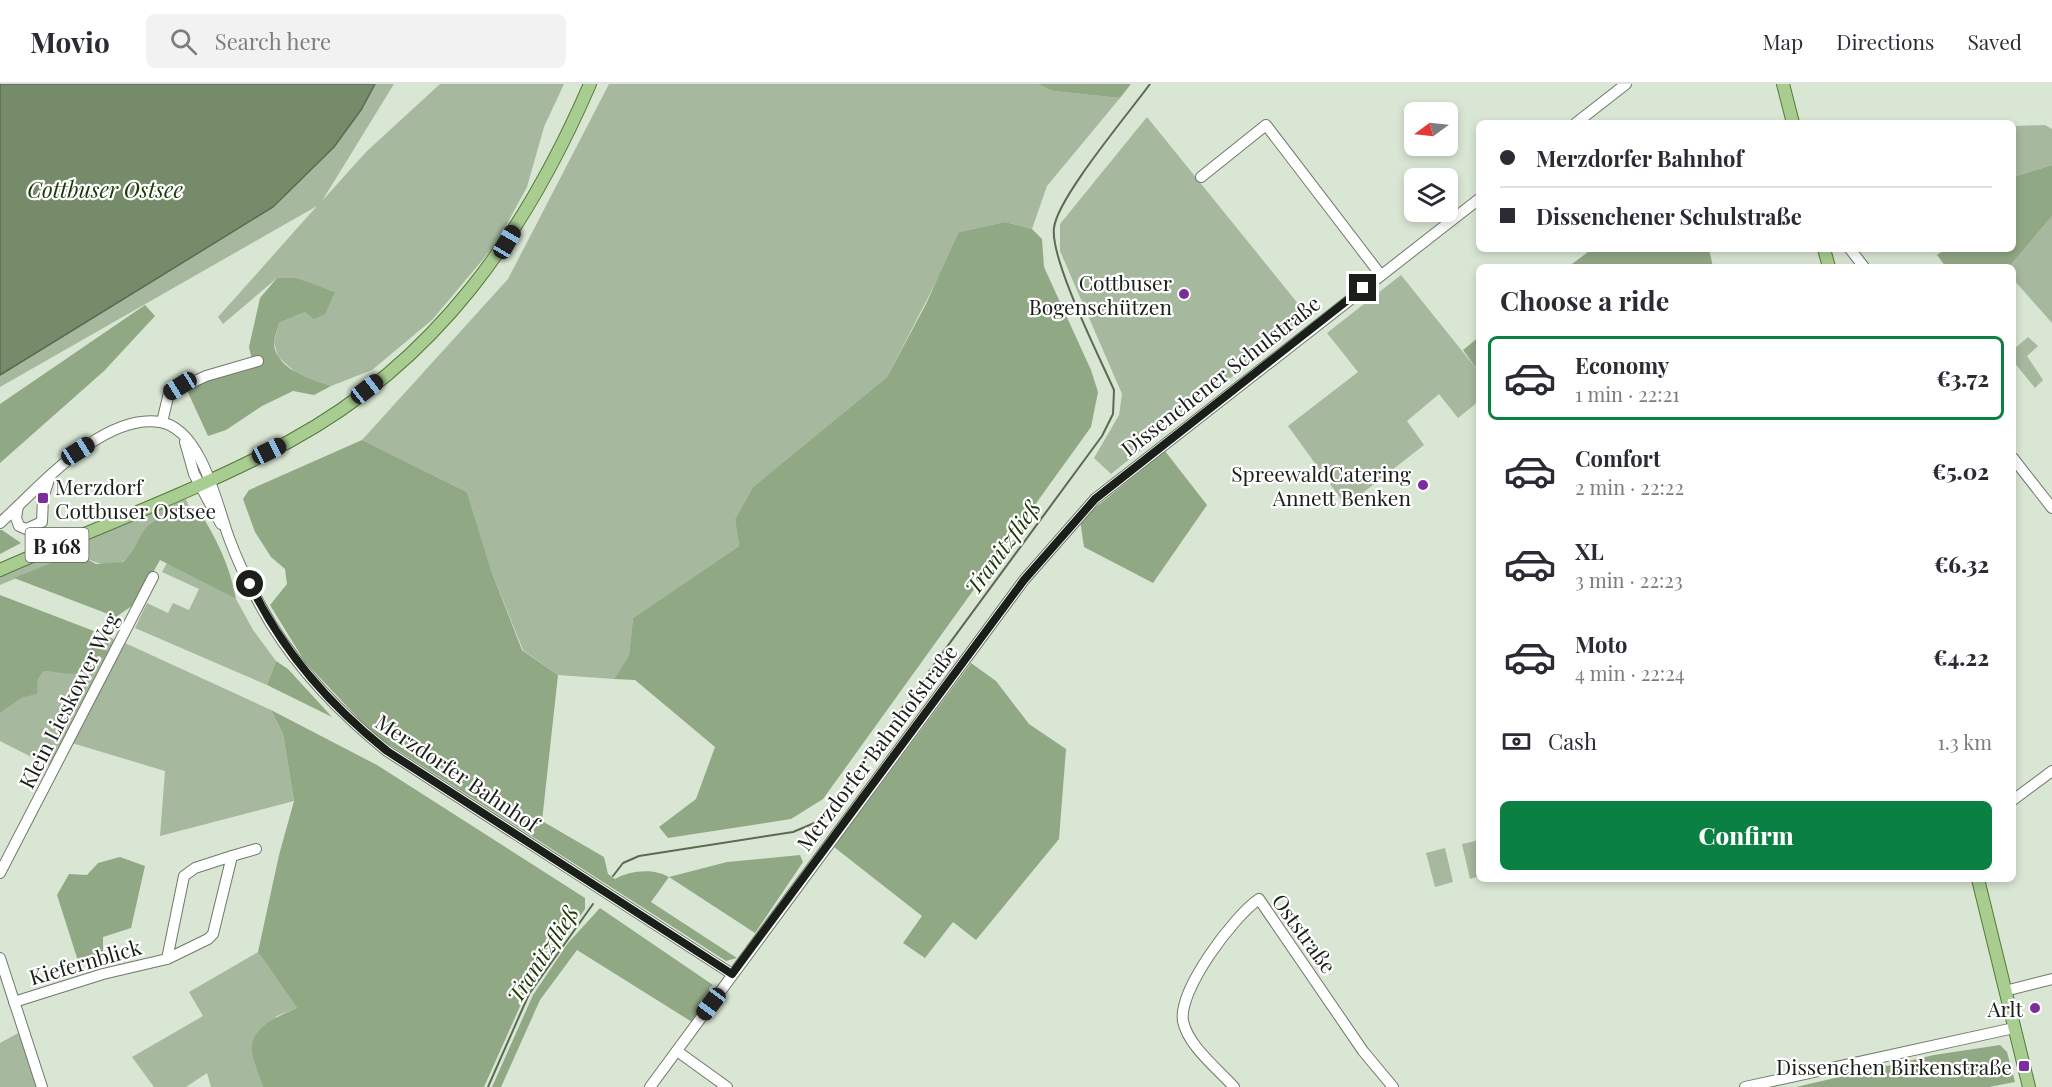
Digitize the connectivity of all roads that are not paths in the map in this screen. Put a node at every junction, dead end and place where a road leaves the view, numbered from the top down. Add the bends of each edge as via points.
1 (590, 84) edge
2 (1626, 84) edge
3 (1783, 84) edge
4 (1580, 120) edge
5 (1792, 120) edge
6 (1201, 177) dead end
7 (1476, 200) edge
8 (1852, 252) edge
9 (1862, 264) edge
10 (1380, 274) junction
11 (258, 361) dead end
12 (162, 422) junction
13 (2016, 462) edge
14 (50, 476) junction
15 (205, 482) junction
16 (18, 505) junction
17 (2052, 508) edge
18 (0, 523) edge
19 (0, 570) edge
20 (153, 577) dead end
21 (1007, 605) joint
22 (2052, 771) edge
23 (2016, 798) edge
24 (256, 849) dead end
25 (232, 856) junction
26 (0, 873) edge
27 (1979, 882) edge
28 (0, 958) edge
29 (167, 959) junction
30 (732, 974) junction
31 (2052, 979) edge
32 (2005, 992) junction
33 (14, 1002) junction
34 (2014, 1028) junction
35 (677, 1051) junction
36 (42, 1087) edge
37 (650, 1087) edge
38 (727, 1087) edge
39 (1234, 1087) edge
40 (1393, 1087) edge
41 (1745, 1087) edge
42 (2029, 1087) edge

1 - 15 main road, B 168 via 567,135 507,242 440,325 353,400 291,441
2 - 4 street
3 - 5 main road
6 - 10 street via 1266,126
7 - 10 street, Dissenchener Schulstraße
8 - 9 street
10 - 21 street, Dissenchener Schulstraße via 1095,499
11 - 12 street via 206,376 169,393
12 - 14 street via 139,423 104,435
12 - 15 street, Merzdorfer Bahnhof via 183,437
13 - 17 street
14 - 16 street
14 - 16 street via 42,522 26,529 19,526
15 - 19 main road, B 168
15 - 30 street, Merzdorfer Bahnhof via 256,598 289,651 353,724 387,751
16 - 18 street
20 - 26 street, Klein Lieskower Weg
21 - 30 street, Merzdorfer Bahnhofstraße
22 - 23 street
24 - 25 street, Kiefernblick
25 - 29 street, Kiefernblick via 211,937
25 - 29 street, Kiefernblick via 195,868 184,876
27 - 32 main road
28 - 33 street
29 - 33 street, Kiefernblick
30 - 35 street, Merzdorfer Bahnhofstraße
31 - 32 street
32 - 34 main road
33 - 36 street
34 - 41 street
34 - 42 main road
35 - 37 street, Merzdorfer Bahnhofstraße
35 - 38 street
39 - 40 street, Oststraße via 1187,1032 1183,1010 1186,997 1222,937 1258,898

